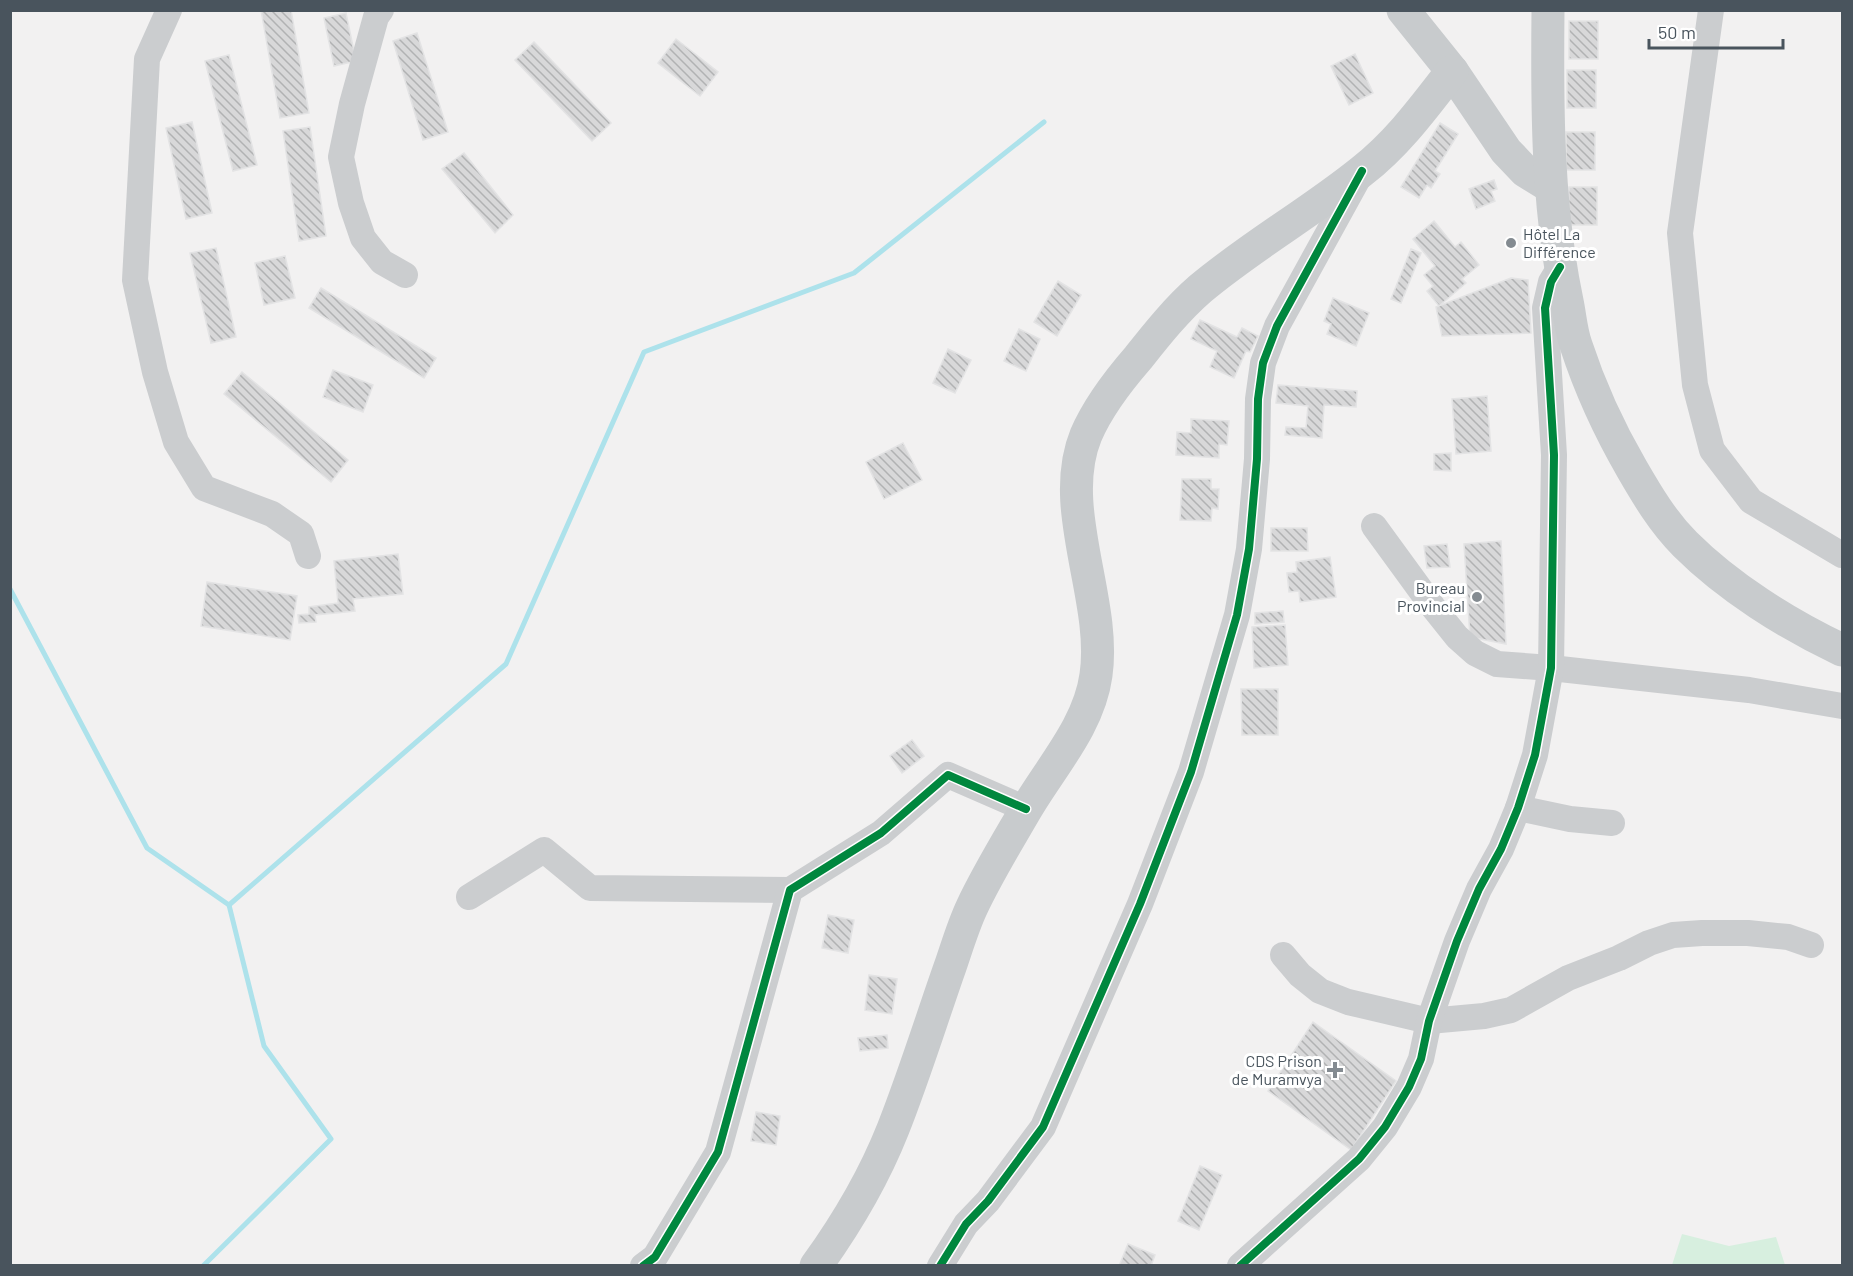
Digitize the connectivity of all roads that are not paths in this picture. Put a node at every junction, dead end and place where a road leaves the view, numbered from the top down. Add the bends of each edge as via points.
1 (169, 10) edge
2 (381, 10) edge
3 (1403, 10) edge
4 (1548, 10) edge
5 (1711, 10) edge
6 (1452, 71) junction
7 (1362, 171) junction
8 (1551, 187) junction
9 (1560, 267) junction
10 (405, 275) dead end
11 (1374, 526) dead end
12 (1842, 555) edge
13 (308, 556) dead end
14 (1842, 650) edge
15 (1551, 668) junction
16 (1842, 706) edge
17 (1026, 808) junction
18 (1518, 808) junction
19 (1612, 824) dead end
20 (790, 890) junction
21 (469, 897) dead end
22 (1811, 945) dead end
23 (1282, 955) dead end
24 (1429, 1021) junction
25 (643, 1266) edge
26 (816, 1266) edge
27 (940, 1266) edge
28 (1240, 1266) edge

1 - 13 street via 147,59 135,280 155,372 176,442 204,488 272,514 301,534
2 - 10 street via 352,104 341,157 363,238 382,262
3 - 6 main road
4 - 8 main road
5 - 12 street via 1680,233 1695,385 1712,450 1751,501
6 - 7 main road via 1394,143
6 - 8 main road via 1506,151 1525,171
7 - 17 main road via 1200,290 1127,370 1095,418 1079,461 1077,494 1098,637 1096,675 1090,702 1074,734
7 - 27 street via 1277,326 1263,363 1249,549 1237,615 1191,772 1140,904 1043,1127 966,1224
8 - 9 main road
9 - 14 main road via 1575,345 1611,434 1654,506 1684,543 1726,579 1771,611
9 - 15 street via 1551,282 1545,308 1554,456
11 - 15 street via 1457,637 1475,652 1497,664
15 - 16 street via 1749,690
15 - 18 street via 1535,755
17 - 20 street via 948,776 881,833
17 - 26 main road via 971,908 893,1129 873,1173
18 - 19 street
18 - 24 street via 1474,899
20 - 21 street via 590,888 544,850
20 - 25 street via 718,1152 655,1257
22 - 24 street via 1788,937 1748,933 1673,935 1568,978 1510,1010
23 - 24 street via 1320,990 1348,1002
24 - 28 street via 1421,1059 1385,1127 1359,1160

